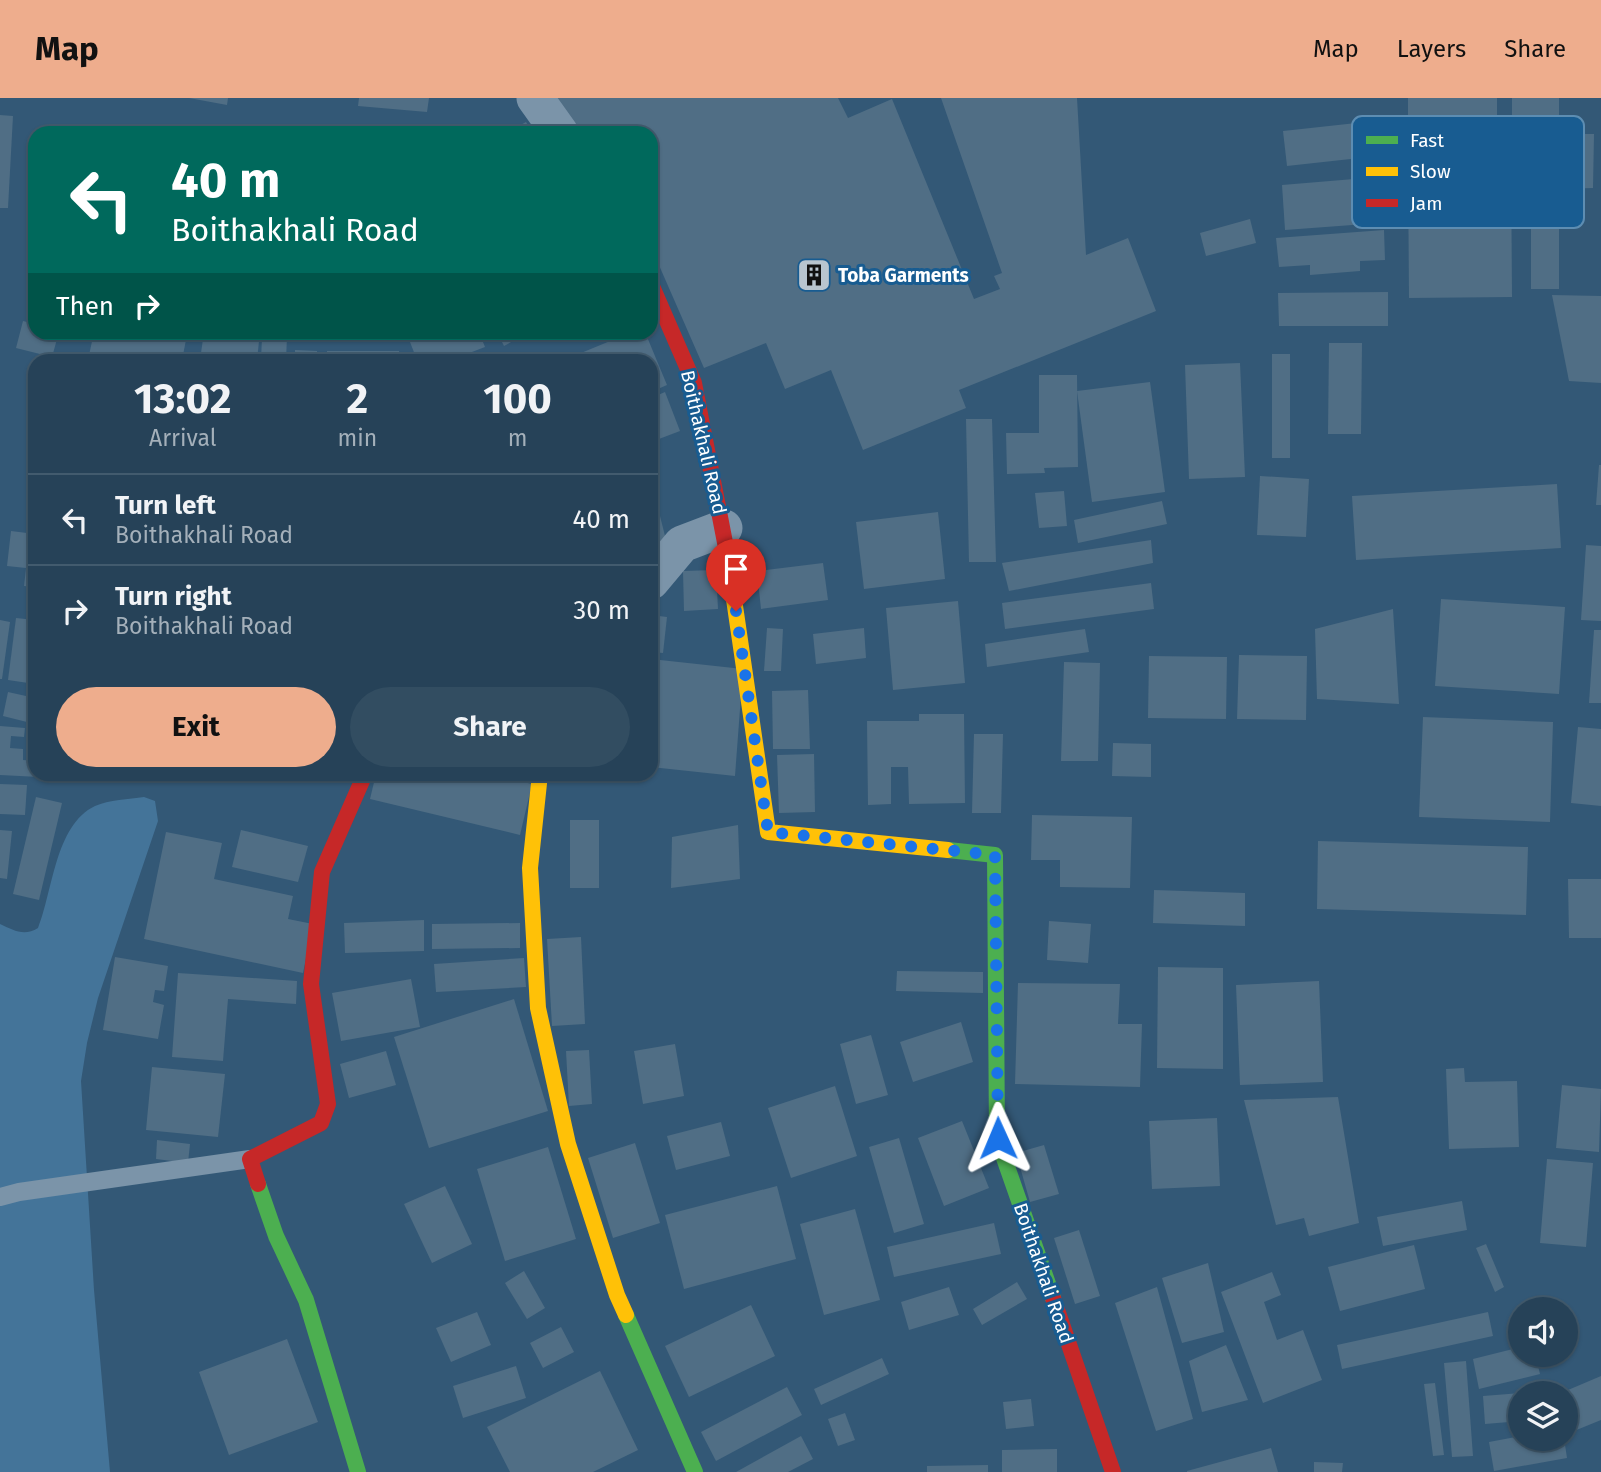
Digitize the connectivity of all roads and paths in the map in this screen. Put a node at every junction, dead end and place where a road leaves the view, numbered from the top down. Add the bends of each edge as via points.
1 (535, 98) edge
2 (555, 126) edge
3 (658, 300) edge
4 (724, 528) junction
5 (658, 573) edge
6 (362, 781) edge
7 (539, 781) edge
8 (250, 1159) junction
9 (0, 1197) edge
10 (358, 1472) edge
11 (695, 1472) edge
12 (1112, 1472) edge

1 - 2 street
3 - 4 street, Boithakhali Road via 694,383
4 - 5 street via 682,544
4 - 12 street, Boithakhali Road via 768,832 995,855 998,1138
6 - 8 street via 322,872 312,984 328,1104 321,1123
7 - 11 street via 530,868 538,1008 568,1144 617,1295
8 - 9 lane
8 - 10 street via 276,1236 306,1300

